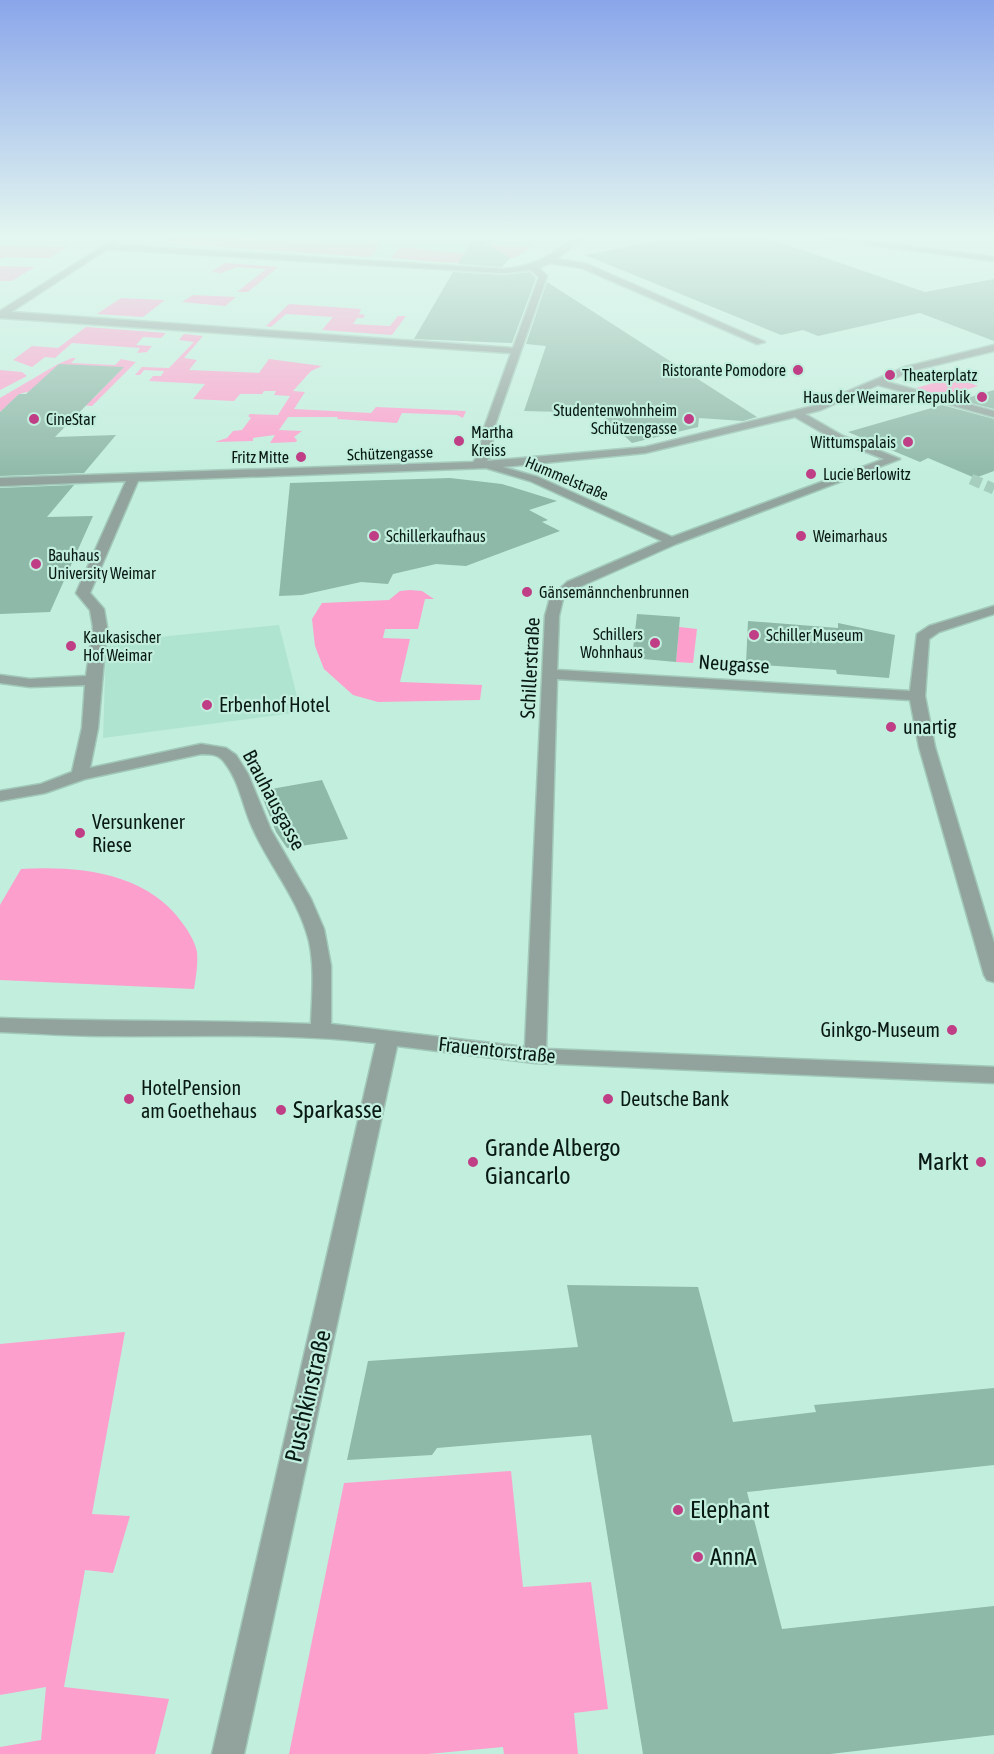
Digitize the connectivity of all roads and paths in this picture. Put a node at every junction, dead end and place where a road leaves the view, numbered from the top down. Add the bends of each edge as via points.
1 (69, 319) edge
2 (528, 319) edge
3 (706, 319) edge
4 (760, 342) dead end
5 (994, 348) edge
6 (517, 351) junction
7 (878, 382) junction
8 (796, 413) junction
9 (994, 414) edge
10 (478, 464) junction
11 (134, 477) junction
12 (0, 482) edge
13 (672, 541) junction
14 (994, 610) edge
15 (550, 674) junction
16 (0, 679) edge
17 (93, 680) junction
18 (917, 696) junction
19 (81, 775) junction
20 (0, 796) edge
21 (994, 975) edge
22 (0, 1025) edge
23 (321, 1032) junction
24 (388, 1038) junction
25 (535, 1056) junction
26 (994, 1075) edge
27 (228, 1754) edge

1 - 6 street
2 - 6 street
3 - 4 street
5 - 7 street via 908,369
6 - 10 street via 489,428 485,456
7 - 8 street
7 - 9 street via 921,397
8 - 10 street, Schützengasse via 645,450
8 - 13 street, Schillerstraße via 839,438 894,459
10 - 11 street, Schützengasse
10 - 13 street, Hummelstraße via 534,479
11 - 12 street, Schützengasse
11 - 17 street via 83,593 97,609 100,627
13 - 15 street, Schillerstraße via 572,585 556,598
14 - 18 street via 934,629 922,637
15 - 18 street, Neugasse
15 - 25 street, Schillerstraße
16 - 17 street via 30,683
17 - 19 street via 90,729
18 - 21 street via 927,747
19 - 20 street, Brauhausgasse via 45,788
19 - 23 street, Brauhausgasse via 201,749 218,749 230,758 262,830 301,897 319,942
22 - 23 street, Frauentorstraße
23 - 24 street, Frauentorstraße
24 - 25 street, Frauentorstraße
24 - 27 street, Puschkinstraße
25 - 26 street, Frauentorstraße

